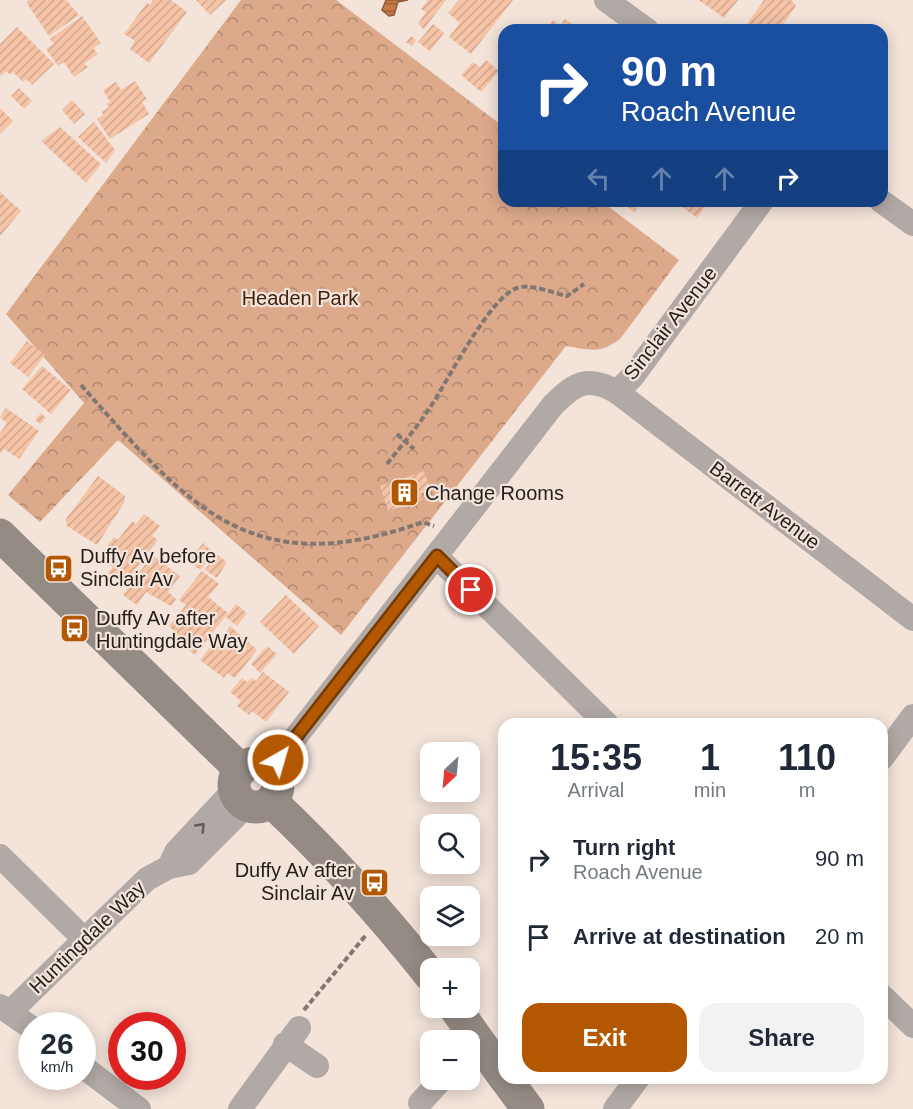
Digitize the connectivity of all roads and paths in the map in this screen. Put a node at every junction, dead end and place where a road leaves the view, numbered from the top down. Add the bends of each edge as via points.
1 (606, 0) edge
2 (639, 24) edge
3 (888, 206) edge
4 (758, 207) edge
5 (913, 224) edge
6 (584, 284) dead end
7 (81, 385) dead end
8 (617, 392) junction
9 (397, 434) dead end
10 (406, 441) junction
11 (414, 449) dead end
12 (387, 464) dead end
13 (0, 535) edge
14 (454, 535) junction
15 (437, 556) junction
16 (913, 619) edge
17 (913, 716) edge
18 (601, 718) edge
19 (888, 750) edge
20 (253, 787) junction
21 (0, 856) edge
22 (383, 915) junction
23 (83, 938) junction
24 (420, 962) edge
25 (888, 1002) edge
26 (5, 1009) edge
27 (18, 1018) edge
28 (913, 1026) edge
29 (296, 1028) junction
30 (480, 1051) edge
31 (317, 1066) dead end
32 (498, 1071) edge
33 (96, 1077) edge
34 (509, 1084) edge
35 (634, 1084) edge
36 (432, 1090) edge
37 (420, 1103) dead end
38 (139, 1109) edge
39 (240, 1109) edge
40 (528, 1109) edge
41 (615, 1109) edge

1 - 2 street
3 - 5 street
4 - 8 street, Sinclair Avenue via 633,376
6 - 10 path via 567,296 526,287 508,294 474,336
7 - 14 path via 174,485 217,519 245,532 282,543 327,542 387,535 423,522
8 - 14 street, Sinclair Avenue via 602,383 591,382 566,393
8 - 16 street, Barrett Avenue
9 - 10 path
10 - 11 path
10 - 12 path
13 - 20 main road
14 - 15 street, Sinclair Avenue
15 - 18 street
15 - 20 street, Sinclair Avenue
17 - 19 street
20 - 22 main road via 329,857
20 - 23 street, Huntingdale Way via 189,863 170,867 147,879
21 - 23 street
22 - 24 main road
22 - 29 path via 306,1005
23 - 26 street, Huntingdale Way
25 - 28 street
26 - 27 street
29 - 31 street
29 - 39 street
30 - 32 main road
33 - 38 street
34 - 40 main road
35 - 41 street
36 - 37 street

